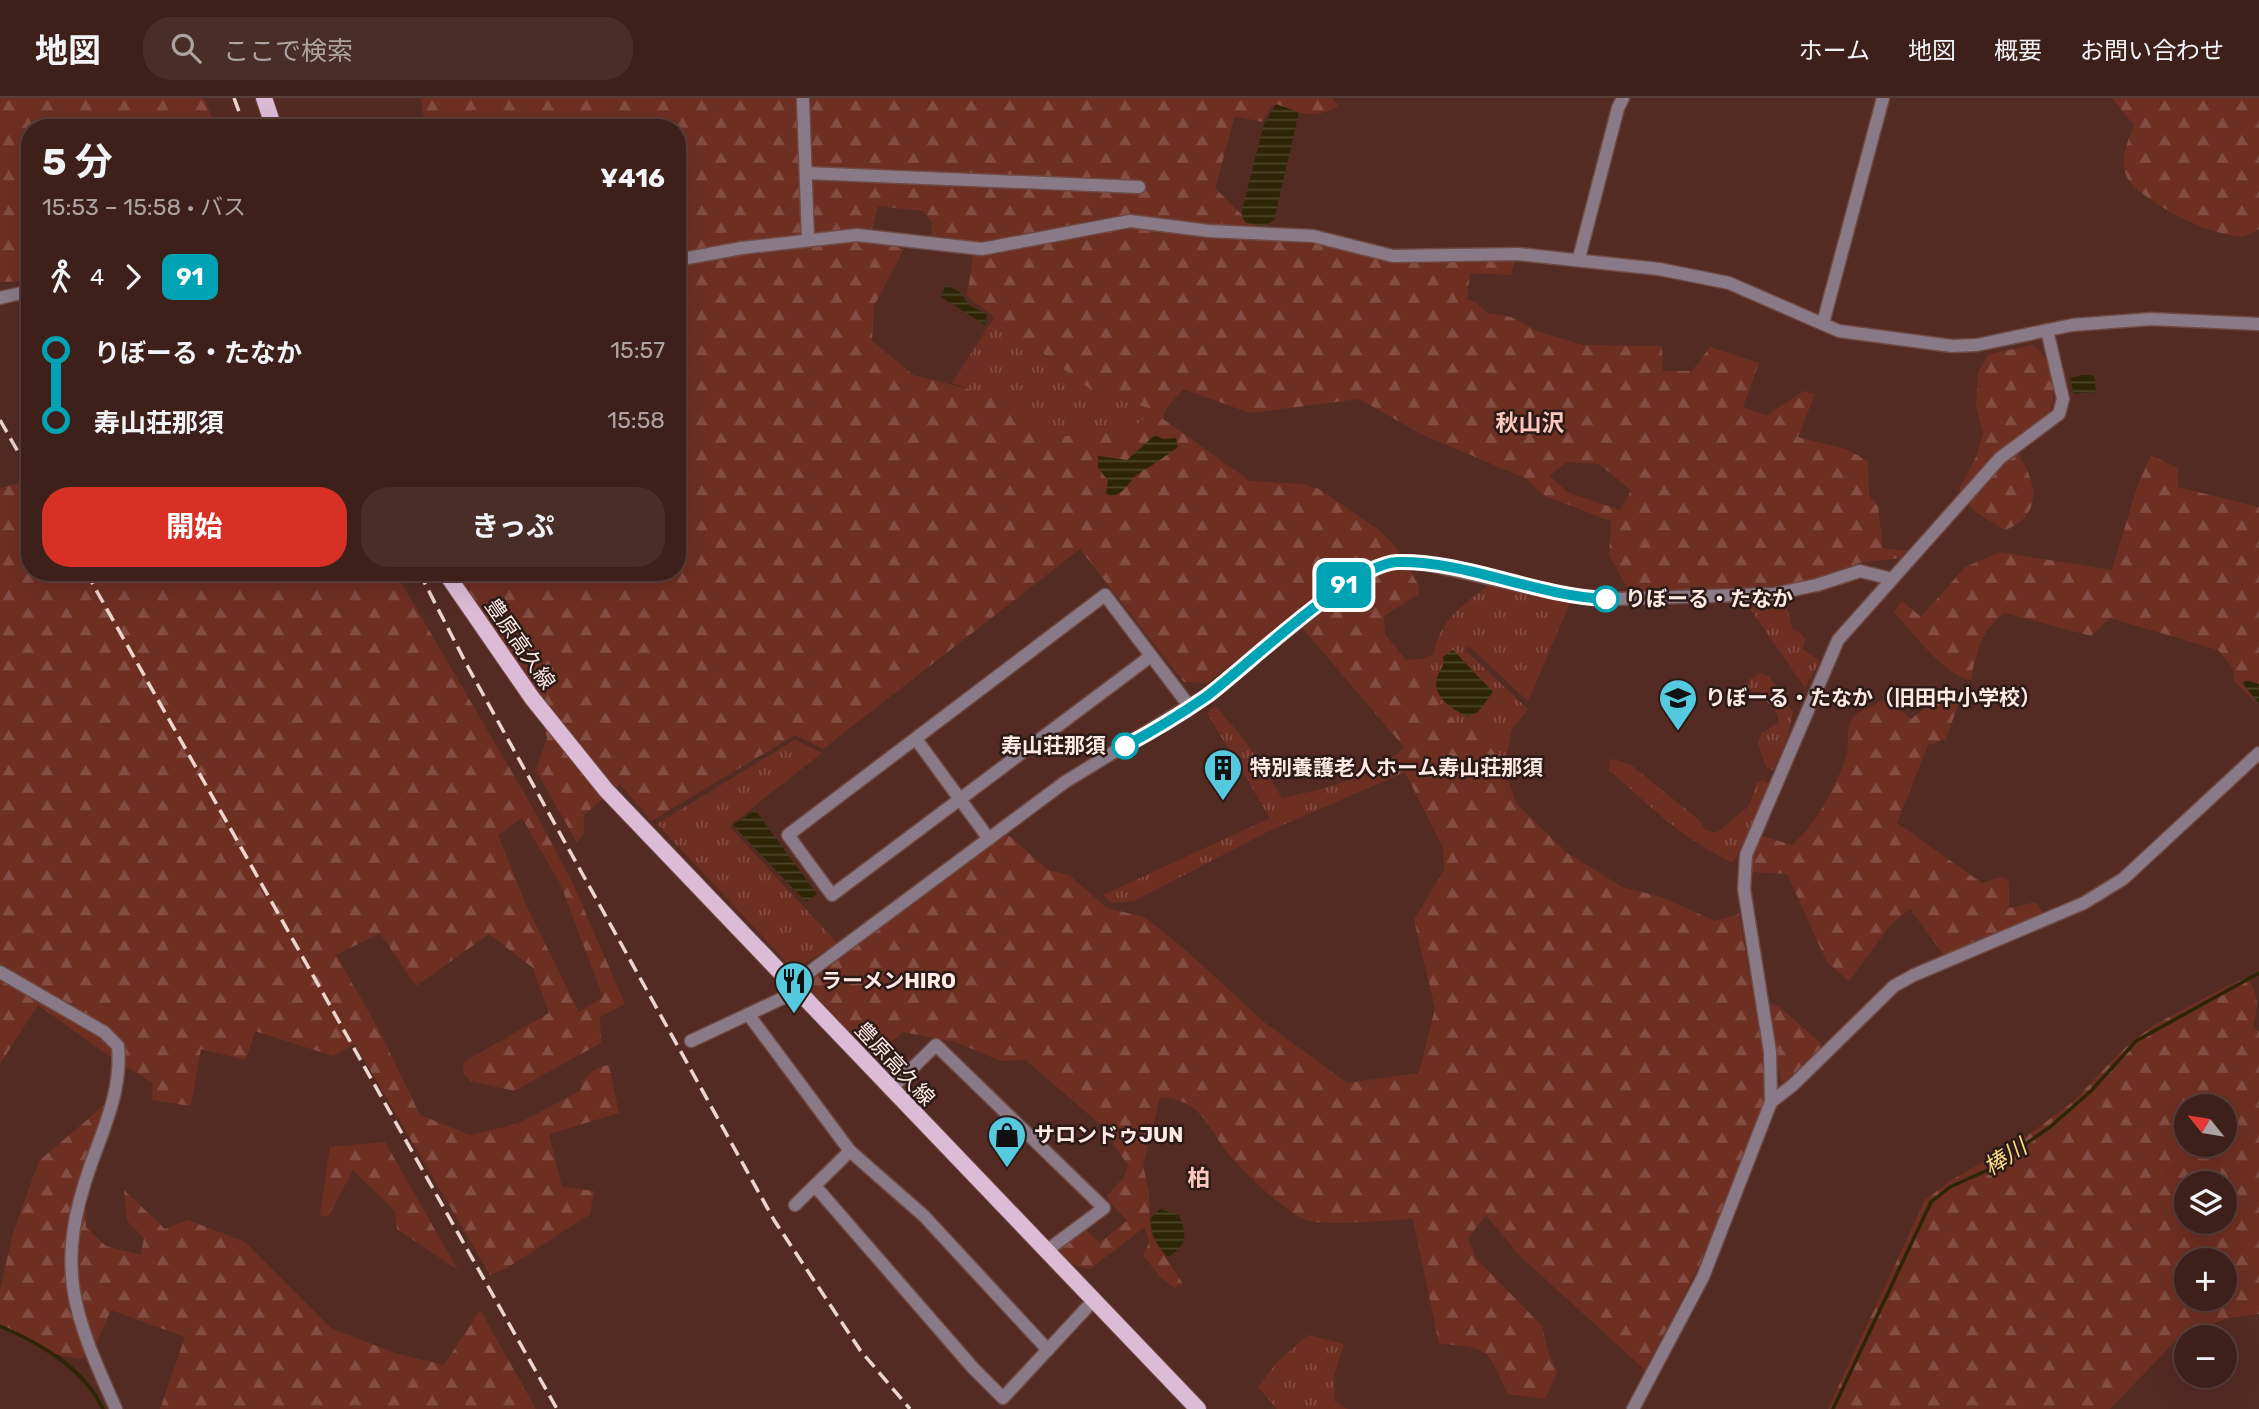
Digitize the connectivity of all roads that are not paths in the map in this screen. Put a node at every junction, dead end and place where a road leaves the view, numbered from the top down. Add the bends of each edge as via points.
1 (264, 98) edge
2 (1883, 98) edge
3 (803, 100) dead end
4 (1617, 101) edge
5 (271, 119) edge
6 (806, 173) junction
7 (1139, 187) dead end
8 (808, 240) junction
9 (1579, 258) junction
10 (686, 259) edge
11 (21, 293) edge
12 (0, 298) edge
13 (1823, 323) junction
14 (2259, 324) edge
15 (2047, 330) junction
16 (1892, 579) junction
17 (451, 581) edge
18 (1151, 656) junction
19 (1190, 707) junction
20 (916, 739) junction
21 (2259, 753) edge
22 (960, 798) junction
23 (989, 839) junction
24 (0, 972) edge
25 (795, 988) junction
26 (748, 1014) junction
27 (691, 1041) dead end
28 (890, 1090) junction
29 (1771, 1102) junction
30 (850, 1151) junction
31 (814, 1186) junction
32 (794, 1205) dead end
33 (1046, 1251) junction
34 (1093, 1301) junction
35 (1048, 1350) junction
36 (116, 1409) edge
37 (1198, 1409) edge
38 (1633, 1409) edge

1 - 5 main road
2 - 13 street
3 - 6 street
4 - 9 street
6 - 7 street
6 - 8 street
8 - 9 street via 869,235 982,249 1130,221 1209,231 1313,236 1393,256 1490,253
8 - 10 street
9 - 13 street via 1729,283
11 - 12 street
13 - 15 street via 1859,335 1952,346
14 - 15 street via 2151,319
15 - 16 street via 2063,399 2059,414 2000,458
16 - 19 street via 1860,570 1774,594 1611,599 1555,593 1425,564 1385,563 1342,587
16 - 29 street via 1834,647 1746,855 1744,889 1770,1052
17 - 25 main road, 豊原高久線 via 577,756
18 - 19 street
18 - 20 street via 1105,596
18 - 22 street
19 - 23 street via 1065,782
20 - 22 street
20 - 22 street via 788,835 832,895
21 - 29 street via 2123,879 2084,903 1895,986
22 - 23 street
23 - 25 street
24 - 36 street via 104,1032 118,1046 117,1089 86,1178 70,1247 76,1303 94,1361
25 - 26 street
25 - 28 main road, 豊原高久線
26 - 27 street
26 - 30 street
28 - 33 main road, 豊原高久線
28 - 33 street via 936,1045 1104,1208
29 - 38 street via 1717,1245
30 - 31 street
30 - 35 street via 924,1216
31 - 32 street
31 - 35 street via 1003,1398
33 - 34 main road, 豊原高久線
34 - 35 street
34 - 37 main road, 豊原高久線

